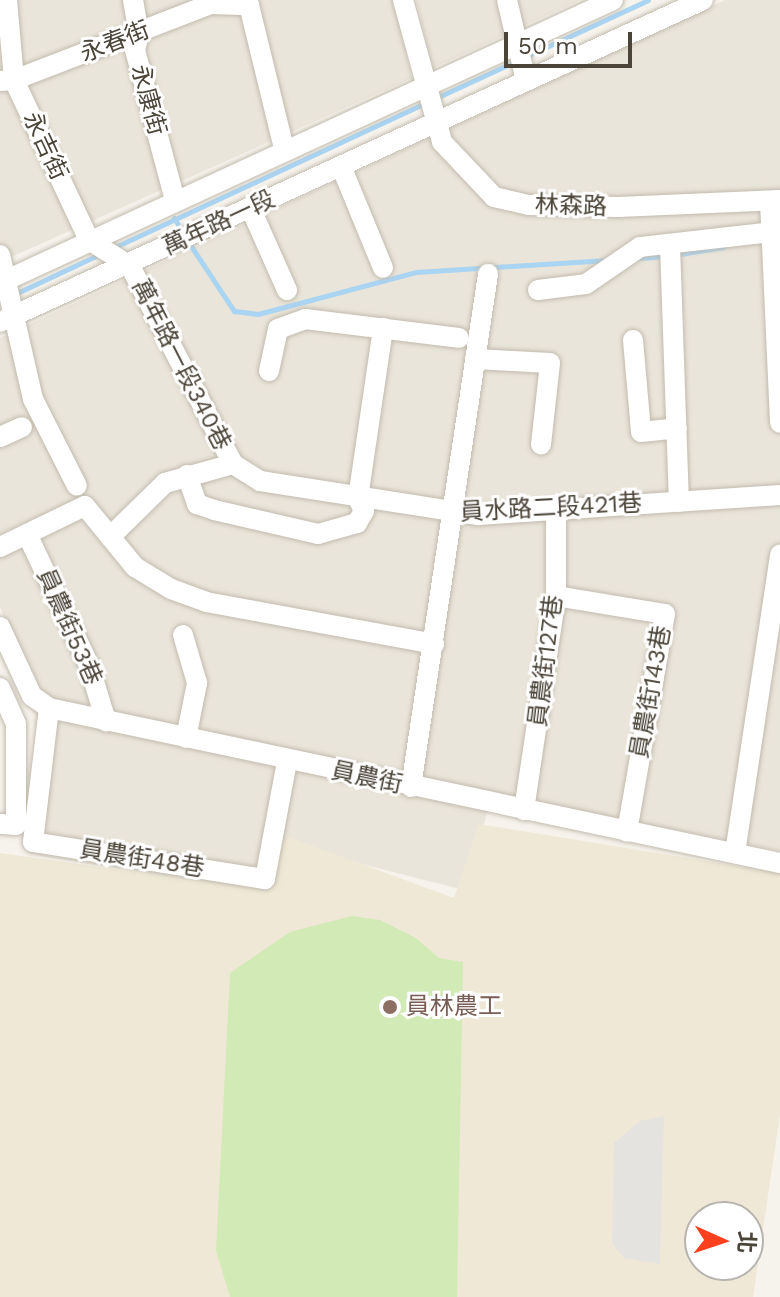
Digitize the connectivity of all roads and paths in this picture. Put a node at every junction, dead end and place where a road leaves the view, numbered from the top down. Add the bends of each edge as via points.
1 (7, 0) edge
2 (133, 0) edge
3 (403, 0) edge
4 (507, 0) edge
5 (613, 0) edge
6 (703, 0) edge
7 (211, 2) edge
8 (660, 9) edge
9 (139, 34) junction
10 (516, 47) junction
11 (7, 80) edge
12 (526, 81) junction
13 (425, 89) junction
14 (436, 119) junction
15 (284, 149) junction
16 (341, 166) junction
17 (175, 200) junction
18 (775, 200) edge
19 (250, 207) junction
20 (772, 232) junction
21 (89, 240) junction
22 (670, 246) junction
23 (0, 255) edge
24 (130, 266) junction
25 (383, 268) dead end
26 (488, 274) dead end
27 (2, 282) edge
28 (287, 290) dead end
29 (538, 290) dead end
30 (8, 319) edge
31 (383, 328) junction
32 (459, 338) dead end
33 (633, 340) dead end
34 (475, 359) junction
35 (269, 371) dead end
36 (780, 423) edge
37 (22, 427) dead end
38 (677, 428) junction
39 (0, 437) edge
40 (541, 445) dead end
41 (233, 464) junction
42 (187, 475) junction
43 (77, 486) dead end
44 (780, 495) edge
45 (358, 498) junction
46 (679, 502) junction
47 (556, 510) junction
48 (450, 513) junction
49 (27, 534) junction
50 (110, 537) junction
51 (0, 547) edge
52 (780, 554) edge
53 (556, 596) junction
54 (0, 627) edge
55 (183, 635) dead end
56 (434, 644) junction
57 (0, 688) edge
58 (49, 708) junction
59 (106, 721) junction
60 (186, 738) junction
61 (287, 761) junction
62 (411, 787) junction
63 (524, 810) junction
64 (8, 825) edge
65 (627, 832) junction
66 (735, 853) junction
67 (780, 863) edge

1 - 11 street, 永吉街
2 - 9 street, 永康街
3 - 13 street, 林森路
4 - 10 street
5 - 10 street, 萬年路一段
6 - 8 street, 萬年路一段
7 - 9 street, 永春街
7 - 15 street via 249,5
8 - 12 street, 萬年路一段
9 - 11 street, 永春街
9 - 17 street, 永康街 via 135,50
10 - 12 street
10 - 13 street, 萬年路一段
11 - 21 street, 永吉街
12 - 14 street, 萬年路一段
13 - 14 street, 林森路
13 - 15 street, 萬年路一段
14 - 16 street, 萬年路一段
14 - 18 street, 林森路 via 450,152 494,197 528,205 618,207
15 - 17 street, 萬年路一段
16 - 19 street, 萬年路一段
16 - 25 street
17 - 21 street, 萬年路一段
18 - 20 street
19 - 24 street, 萬年路一段
19 - 28 street
20 - 22 street
20 - 36 street
21 - 24 street
21 - 27 street, 萬年路一段
22 - 29 street via 640,247 586,284
22 - 38 street
23 - 27 street
24 - 30 street, 萬年路一段
24 - 41 street, 萬年路一段340巷
26 - 34 street
27 - 30 street
30 - 43 street via 41,420
31 - 32 street
31 - 35 street via 305,319 278,329
31 - 45 street
33 - 38 street via 641,432
34 - 40 street via 550,363
34 - 48 street
37 - 39 street
38 - 46 street
41 - 42 street
41 - 45 street, 員水路二段421巷 via 260,481
42 - 45 street via 197,504 318,534 357,523 364,511
42 - 50 street via 165,483
44 - 46 street, 員水路二段421巷
45 - 48 street, 員水路二段421巷
46 - 47 street, 員水路二段421巷
47 - 48 street, 員水路二段421巷
47 - 53 street, 員農街127巷
48 - 56 street
49 - 50 street via 85,506
49 - 51 street
49 - 59 street, 員農街53巷 via 89,665
50 - 56 street via 135,567 206,602
52 - 66 street
53 - 63 street, 員農街127巷
53 - 65 street, 員農街143巷 via 665,614
54 - 58 street via 32,696
55 - 60 street via 197,683
56 - 62 street
57 - 64 street via 16,724
58 - 59 street, 員農街
58 - 61 street, 員農街48巷 via 33,842 265,879
59 - 60 street, 員農街
60 - 61 street, 員農街
61 - 62 street, 員農街
62 - 63 street, 員農街
63 - 65 street, 員農街
65 - 66 street, 員農街
66 - 67 street, 員農街

